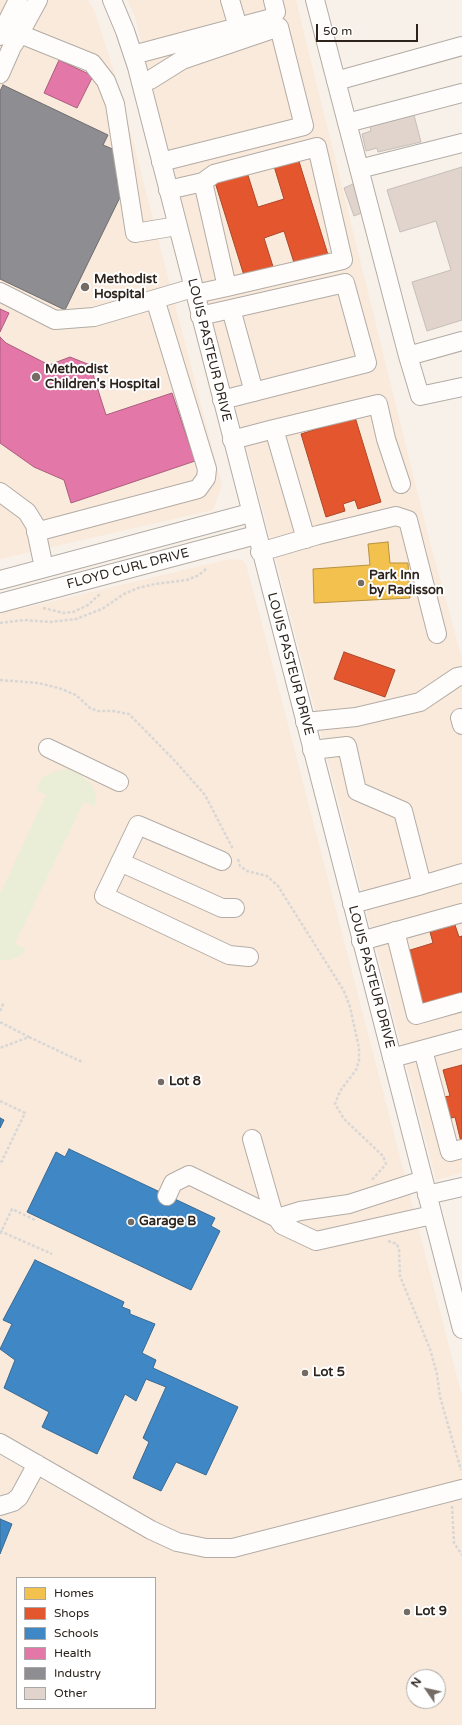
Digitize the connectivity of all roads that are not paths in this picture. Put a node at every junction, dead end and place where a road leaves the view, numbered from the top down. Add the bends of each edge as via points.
1 (18, 0) edge
2 (38, 0) edge
3 (112, 0) edge
4 (230, 0) edge
5 (273, 0) edge
6 (314, 0) edge
7 (238, 27) junction
8 (10, 39) edge
9 (462, 46) edge
10 (133, 55) junction
11 (0, 74) edge
12 (336, 81) junction
13 (141, 83) junction
14 (462, 93) edge
15 (347, 123) junction
16 (462, 143) edge
17 (161, 162) junction
18 (359, 170) junction
19 (203, 182) junction
20 (168, 190) junction
21 (177, 226) junction
22 (227, 287) junction
23 (194, 291) junction
24 (0, 292) edge
25 (155, 299) junction
26 (231, 309) junction
27 (200, 316) junction
28 (462, 341) edge
29 (408, 356) junction
30 (462, 387) edge
31 (254, 392) junction
32 (222, 400) junction
33 (274, 430) junction
34 (232, 440) junction
35 (401, 484) dead end
36 (0, 492) edge
37 (250, 513) junction
38 (36, 532) junction
39 (306, 539) junction
40 (258, 543) junction
41 (44, 568) junction
42 (0, 580) edge
43 (0, 603) edge
44 (437, 634) dead end
45 (462, 676) edge
46 (305, 722) junction
47 (48, 748) dead end
48 (312, 750) junction
49 (119, 782) dead end
50 (222, 861) dead end
51 (120, 862) junction
52 (462, 873) edge
53 (422, 886) junction
54 (352, 904) junction
55 (235, 908) dead end
56 (462, 913) edge
57 (395, 931) junction
58 (361, 941) junction
59 (248, 957) dead end
60 (462, 1002) edge
61 (462, 1039) edge
62 (423, 1050) junction
63 (392, 1058) junction
64 (252, 1139) dead end
65 (462, 1150) edge
66 (462, 1187) edge
67 (425, 1188) junction
68 (167, 1196) dead end
69 (432, 1215) junction
70 (275, 1217) junction
71 (458, 1297) edge
72 (462, 1329) edge
73 (0, 1443) edge
74 (37, 1464) junction
75 (454, 1495) edge
76 (0, 1506) edge

1 - 8 street
2 - 8 street
3 - 10 street, LOUIS PASTEUR DRIVE
4 - 7 street
5 - 7 street via 276,12 272,18
6 - 12 street
7 - 10 street
8 - 11 street
8 - 21 street via 92,63 106,81 115,104 135,232
9 - 12 street
10 - 13 street, LOUIS PASTEUR DRIVE
12 - 15 street
13 - 17 street, LOUIS PASTEUR DRIVE
13 - 17 street via 182,60 279,27 304,126
14 - 15 street
15 - 18 street
16 - 18 street
17 - 20 street, LOUIS PASTEUR DRIVE
18 - 29 street
19 - 20 street
19 - 22 street
19 - 22 street via 214,174 317,147 343,260
20 - 21 street, LOUIS PASTEUR DRIVE
21 - 23 street, LOUIS PASTEUR DRIVE
22 - 23 street
23 - 25 street
23 - 27 street, LOUIS PASTEUR DRIVE
24 - 25 street via 55,320 94,317
25 - 38 street via 207,469 206,478 198,489
26 - 27 street
26 - 31 street
26 - 31 street via 345,283 347,290 367,363
27 - 32 street, LOUIS PASTEUR DRIVE
28 - 29 street
29 - 30 street via 420,396
31 - 32 street
32 - 34 street, LOUIS PASTEUR DRIVE
33 - 34 street
33 - 35 street via 378,404
33 - 39 street
34 - 37 street, LOUIS PASTEUR DRIVE
36 - 38 street via 27,512
37 - 40 street, LOUIS PASTEUR DRIVE
37 - 41 street, FLOYD CURL DRIVE
38 - 41 street
39 - 40 street, FLOYD CURL DRIVE
39 - 44 street, FLOYD CURL DRIVE via 396,516 408,520
40 - 43 street, FLOYD CURL DRIVE
40 - 46 street, LOUIS PASTEUR DRIVE
41 - 42 street, FLOYD CURL DRIVE
45 - 46 street via 420,702 356,716
46 - 48 street, LOUIS PASTEUR DRIVE
47 - 49 street
48 - 53 street via 347,746 357,791 403,811
48 - 54 street, LOUIS PASTEUR DRIVE
50 - 51 street via 138,825
51 - 55 street via 222,908
51 - 59 street via 104,896 229,955
52 - 53 street
53 - 54 street
54 - 58 street, LOUIS PASTEUR DRIVE
56 - 57 street
57 - 58 street
57 - 60 street via 416,1015
58 - 63 street, LOUIS PASTEUR DRIVE
61 - 62 street
62 - 63 street
62 - 65 street via 450,1152
63 - 67 street, LOUIS PASTEUR DRIVE
64 - 70 street
66 - 67 street
67 - 69 street, LOUIS PASTEUR DRIVE
67 - 70 street
68 - 70 street via 174,1183 189,1175
69 - 70 street via 316,1241 282,1225
69 - 71 street, LOUIS PASTEUR DRIVE
71 - 72 street, LOUIS PASTEUR DRIVE
73 - 74 street
74 - 75 street via 151,1530 177,1542 206,1548 233,1548
74 - 76 street via 19,1497

